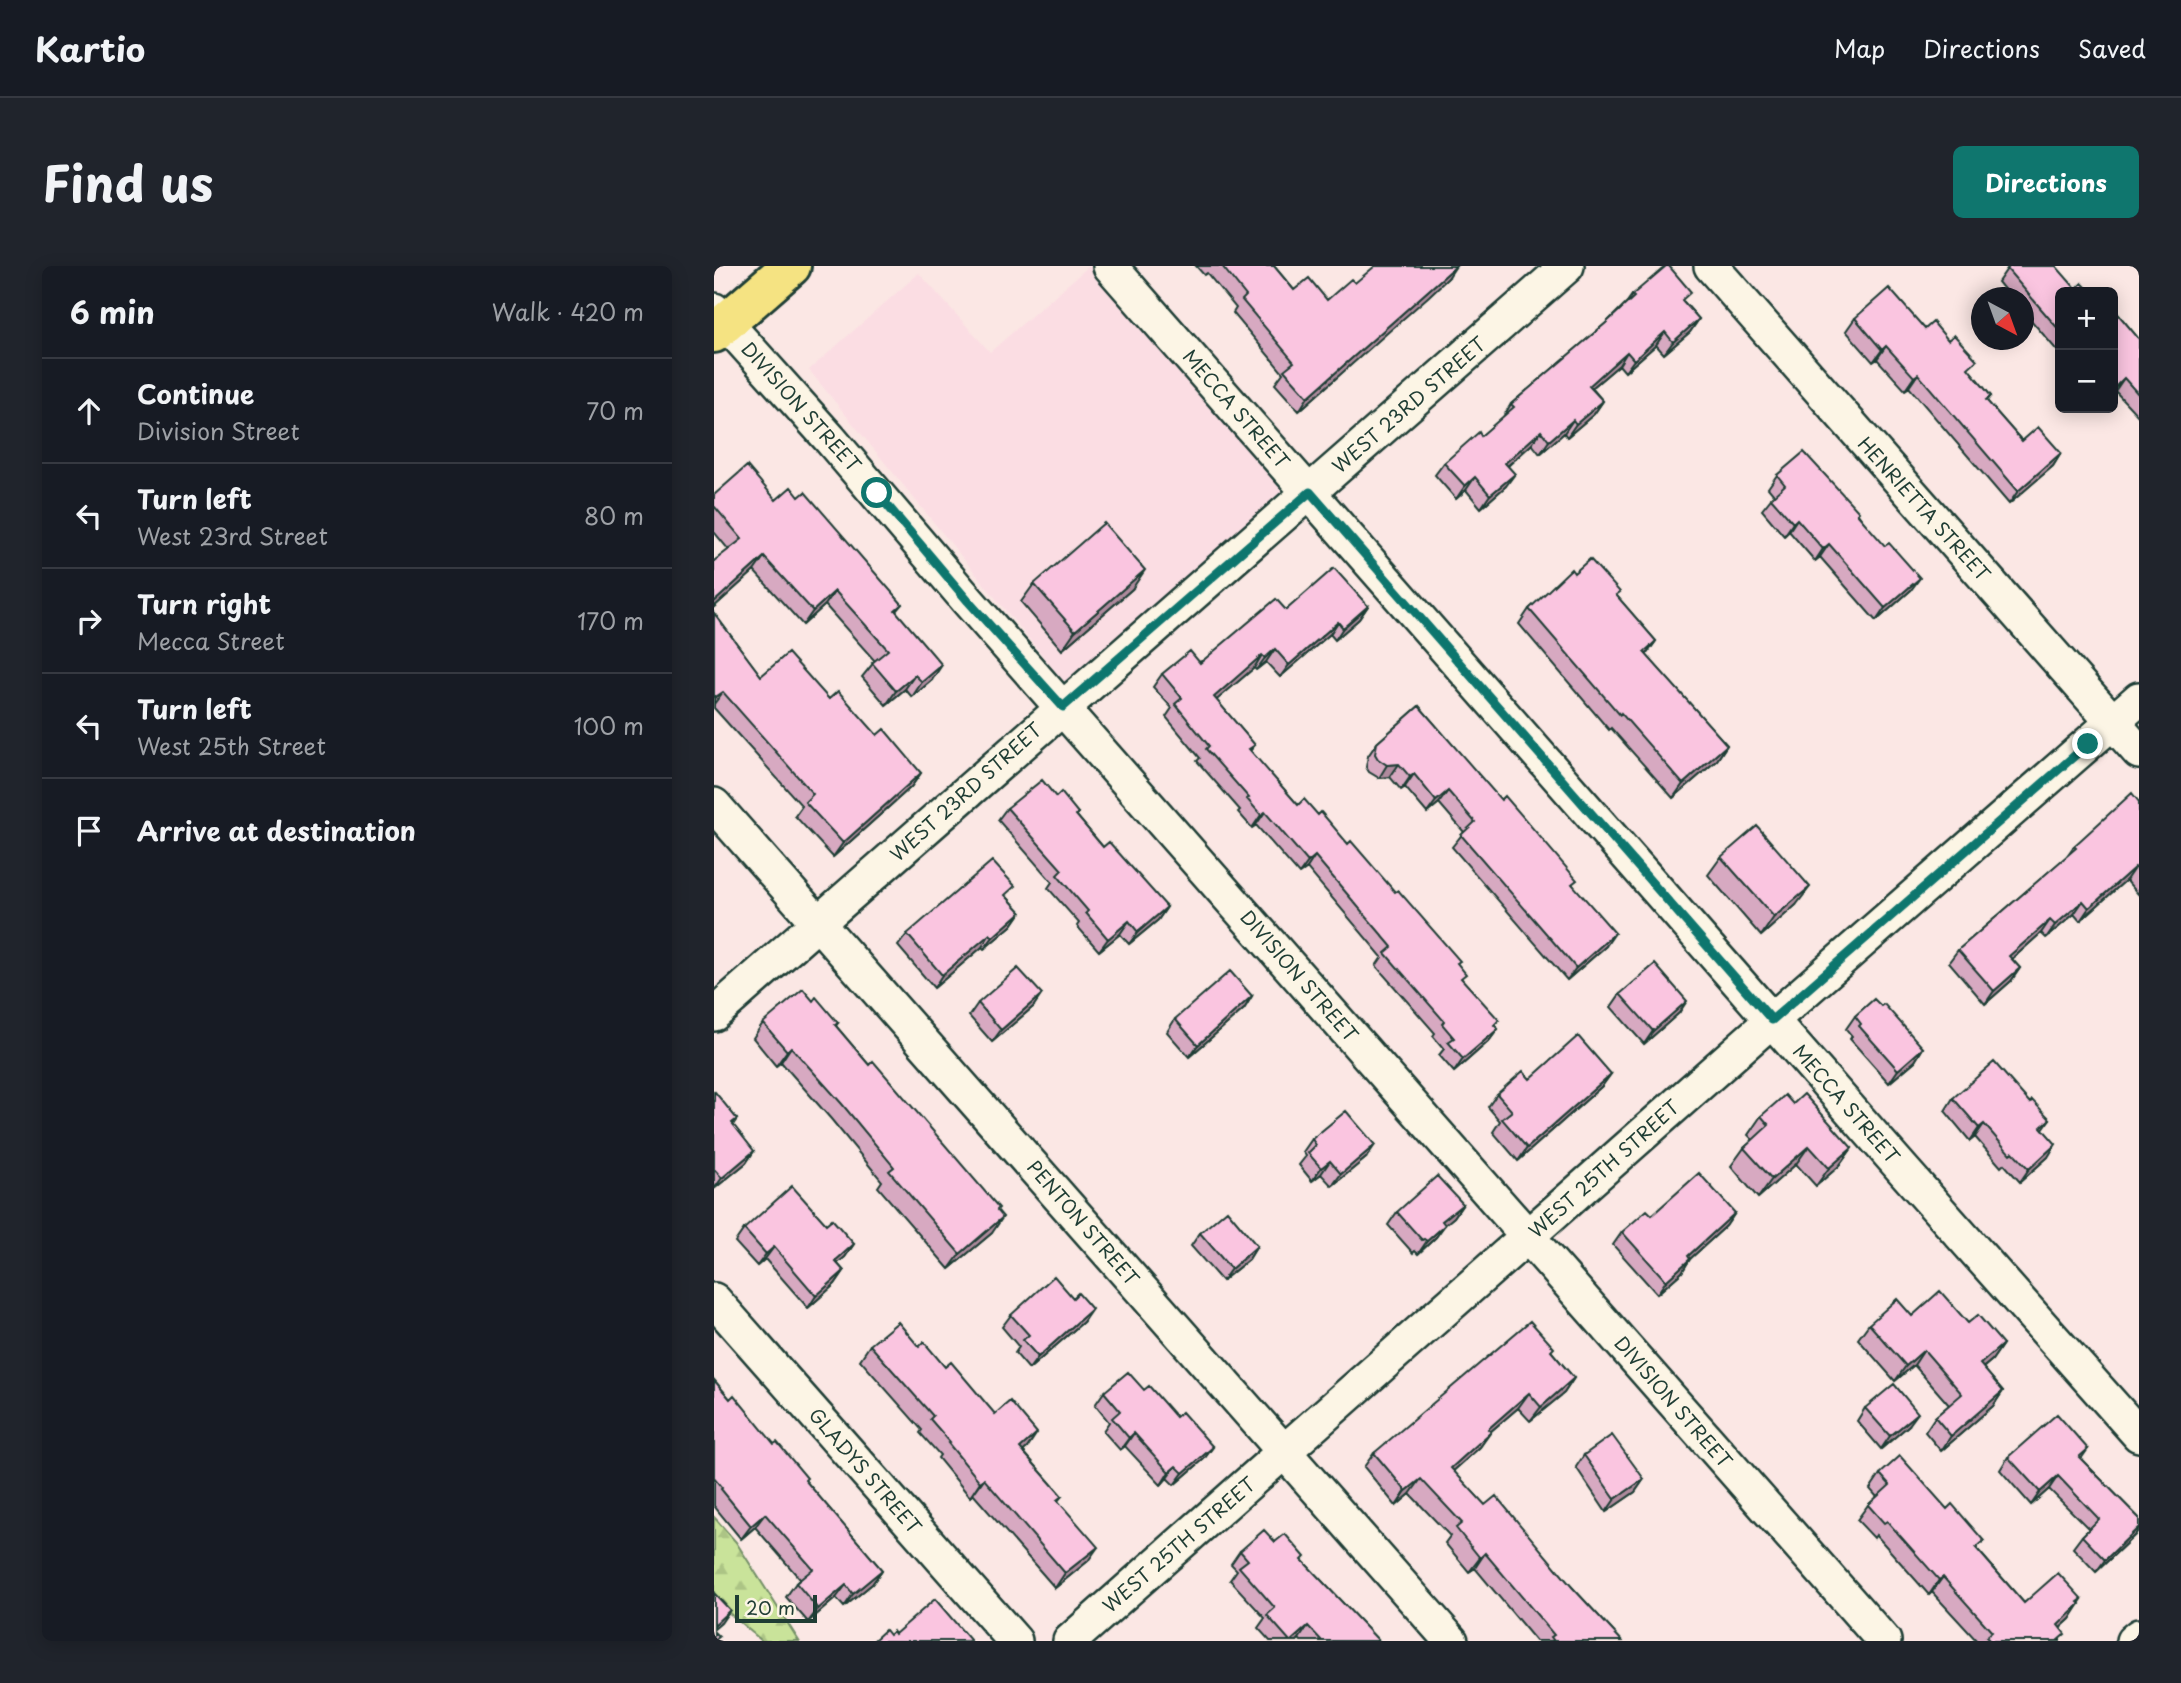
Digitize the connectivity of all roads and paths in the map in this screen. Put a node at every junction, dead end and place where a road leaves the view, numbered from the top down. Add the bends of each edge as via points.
1 (791, 266) edge
2 (1110, 266) edge
3 (1567, 266) edge
4 (1711, 266) edge
5 (718, 322) edge
6 (1310, 492) junction
7 (2139, 699) edge
8 (1063, 707) junction
9 (2113, 722) junction
10 (2139, 752) edge
11 (714, 805) edge
12 (818, 923) junction
13 (714, 1014) edge
14 (1772, 1020) junction
15 (1528, 1237) junction
16 (714, 1300) edge
17 (2139, 1435) edge
18 (1285, 1452) junction
19 (2139, 1636) edge
20 (1015, 1641) edge
21 (1070, 1641) edge
22 (1451, 1641) edge
23 (1884, 1641) edge
24 (2133, 1641) edge

1 - 5 highway
2 - 6 street, MECCA STREET
3 - 6 street, WEST 23RD STREET
4 - 9 street, HENRIETTA STREET
5 - 8 street, DIVISION STREET via 830,439
6 - 8 street, WEST 23RD STREET
6 - 14 street, MECCA STREET
7 - 9 street, WEST 25TH STREET
8 - 12 street, WEST 23RD STREET
8 - 15 street, DIVISION STREET
9 - 10 street, HENRIETTA STREET
9 - 14 street, WEST 25TH STREET
11 - 12 street, PENTON STREET
12 - 13 street, WEST 23RD STREET
12 - 18 street, PENTON STREET
14 - 15 street, WEST 25TH STREET
14 - 17 street, MECCA STREET
15 - 18 street, WEST 25TH STREET
15 - 23 street, DIVISION STREET
16 - 20 street, GLADYS STREET
18 - 21 street, WEST 25TH STREET
18 - 22 street, PENTON STREET
19 - 24 street

